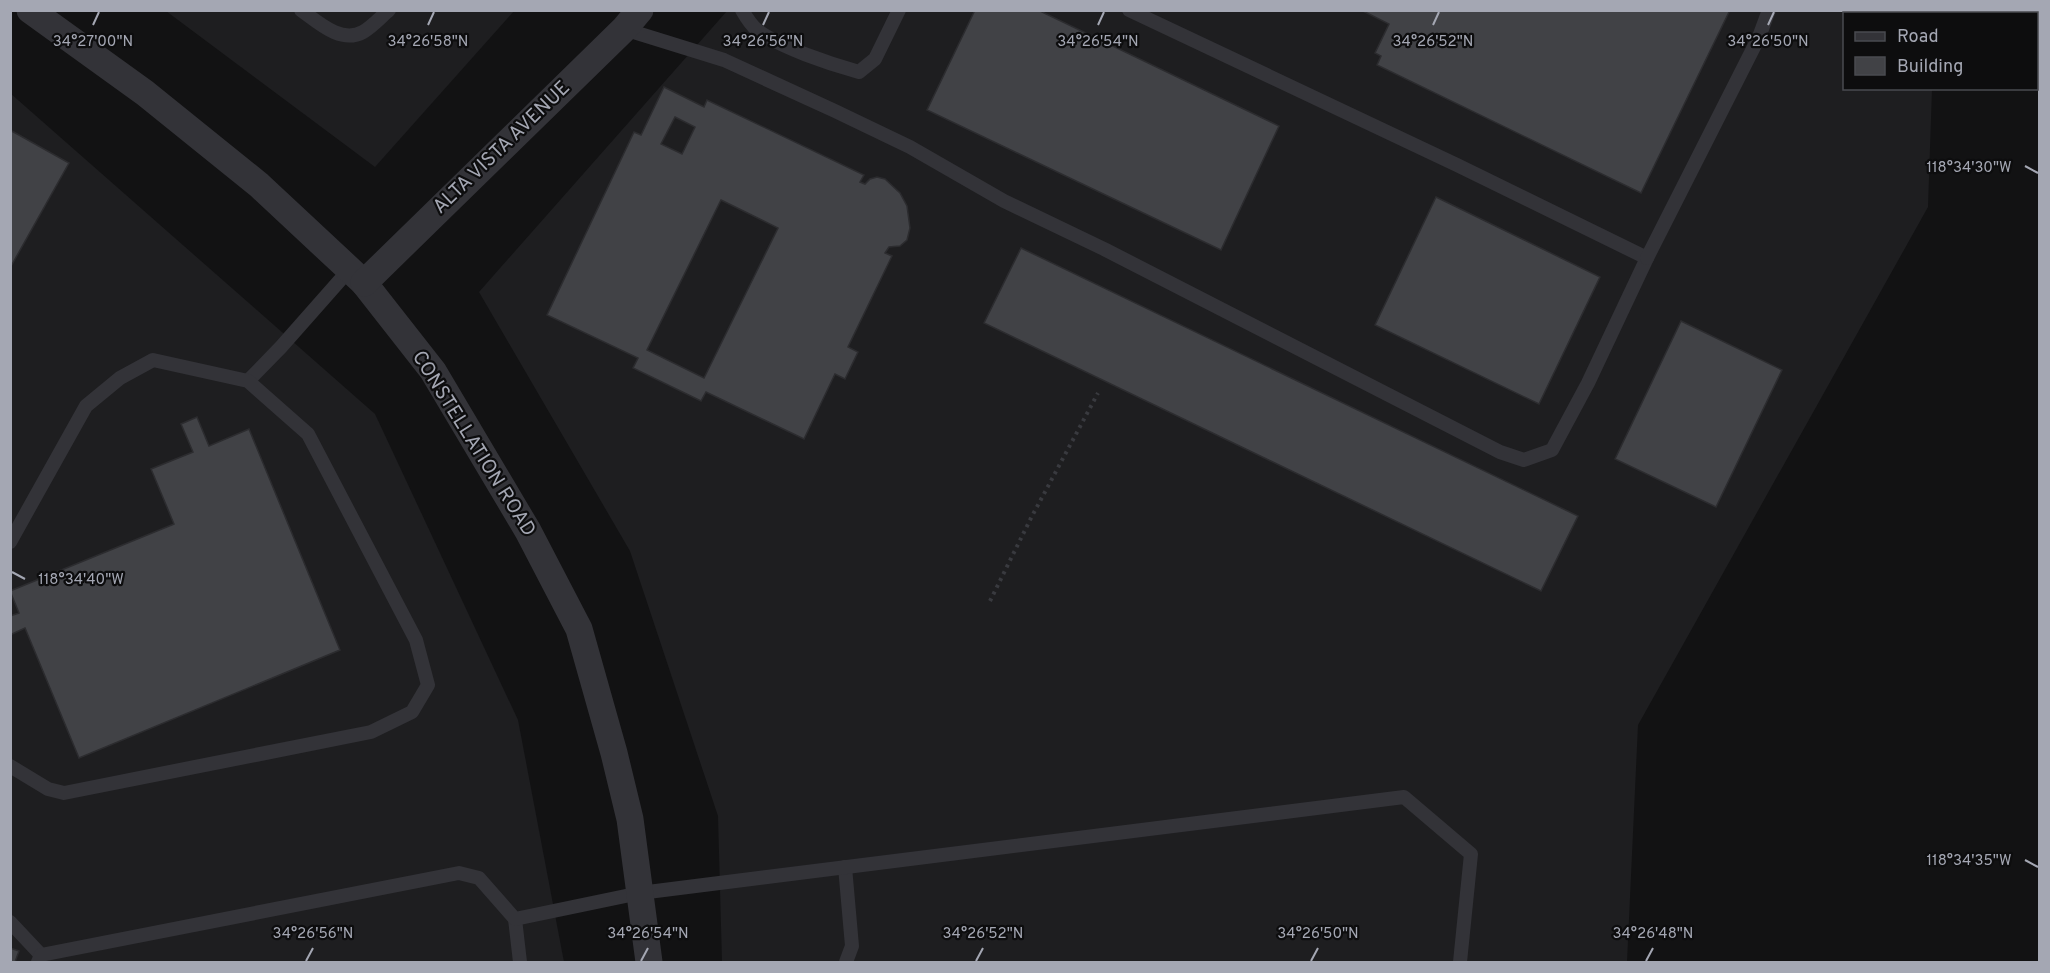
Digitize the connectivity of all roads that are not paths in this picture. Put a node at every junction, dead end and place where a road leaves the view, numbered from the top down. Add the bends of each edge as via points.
1 (30, 10) edge
2 (301, 10) edge
3 (388, 10) edge
4 (742, 10) edge
5 (899, 10) edge
6 (1129, 10) edge
7 (1769, 10) edge
8 (632, 20) edge
9 (1647, 258) junction
10 (356, 277) junction
11 (248, 381) junction
12 (10, 542) edge
13 (10, 766) edge
14 (845, 867) junction
15 (640, 893) junction
16 (515, 919) junction
17 (10, 922) edge
18 (40, 959) edge
19 (520, 963) edge
20 (649, 963) edge
21 (846, 963) edge
22 (1460, 963) edge

1 - 10 street, CONSTELLATION ROAD via 145,93 259,185
2 - 3 lane via 342,36 363,32
4 - 5 lane via 756,29 778,41 859,72 875,59
6 - 9 lane
7 - 9 lane
8 - 9 lane via 910,147 1004,201 1500,452 1524,460 1552,450
8 - 10 street, ALTA VISTA AVENUE
10 - 11 lane
10 - 15 street, CONSTELLATION ROAD via 433,370 528,531 579,629 630,819
11 - 12 lane via 153,360 120,378 86,406
11 - 13 lane via 308,434 416,640 428,686 412,712 371,732 64,793 48,789
14 - 15 lane
14 - 21 lane via 852,946
14 - 22 lane via 1404,797 1471,854
15 - 16 lane
15 - 20 street, CONSTELLATION ROAD
16 - 18 lane via 478,879 459,873
16 - 19 lane
17 - 18 lane

